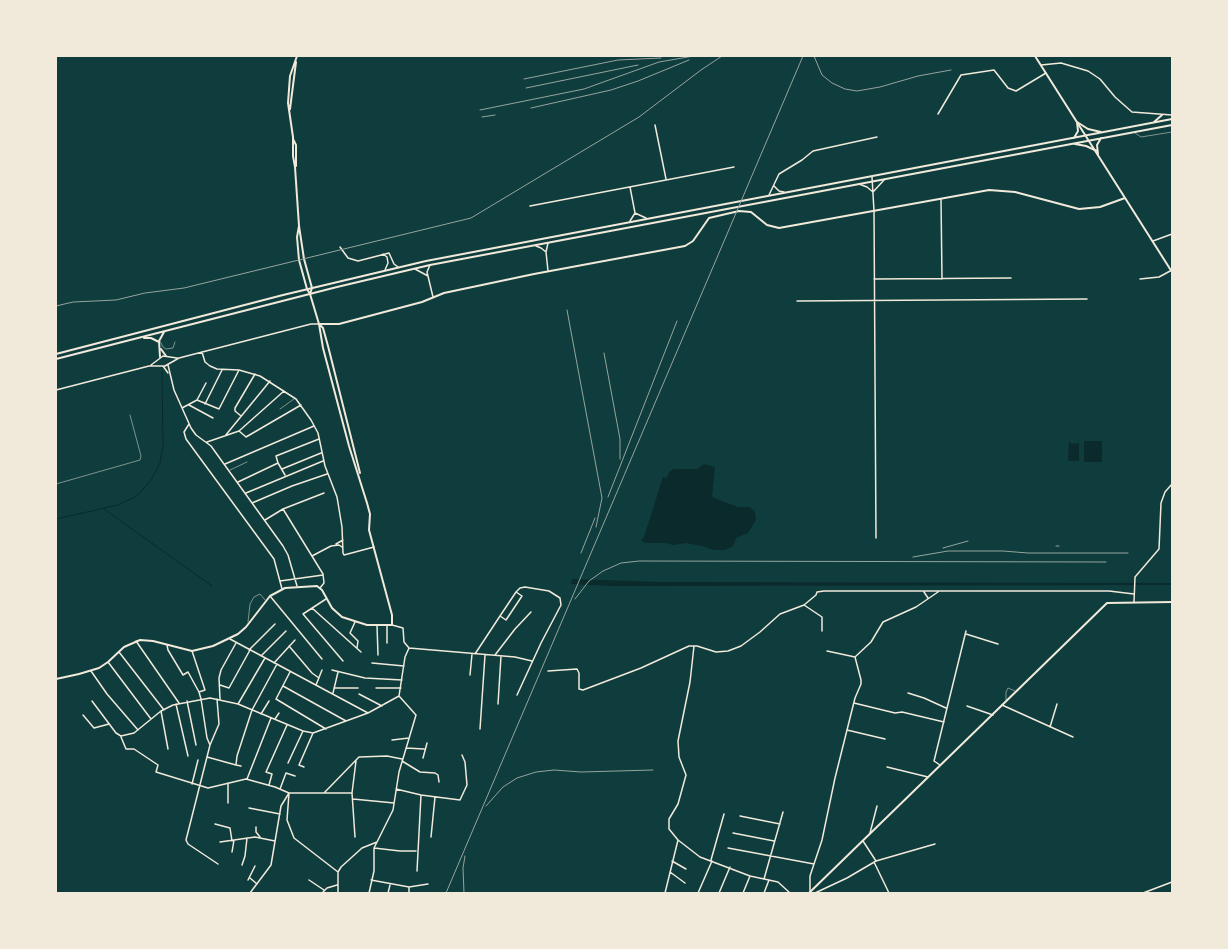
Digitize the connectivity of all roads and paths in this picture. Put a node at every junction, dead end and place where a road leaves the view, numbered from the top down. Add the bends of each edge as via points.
1 (1035, 56) edge
2 (296, 57) edge
3 (1041, 65) junction
4 (1046, 73) junction
5 (938, 114) dead end
6 (1162, 115) junction
7 (1172, 115) edge
8 (1172, 119) edge
9 (1077, 122) junction
10 (1152, 123) junction
11 (656, 124) dead end
12 (1172, 125) edge
13 (1105, 132) junction
14 (1134, 132) junction
15 (1172, 132) edge
16 (1087, 136) junction
17 (293, 137) junction
18 (877, 137) dead end
19 (1074, 138) junction
20 (1101, 138) junction
21 (1090, 140) junction
22 (1072, 144) junction
23 (1098, 153) junction
24 (295, 167) junction
25 (734, 167) dead end
26 (872, 177) junction
27 (666, 179) junction
28 (886, 179) junction
29 (872, 181) junction
30 (858, 184) junction
31 (630, 186) junction
32 (774, 186) junction
33 (785, 192) junction
34 (873, 192) junction
35 (769, 195) junction
36 (942, 198) junction
37 (1125, 198) junction
38 (530, 206) dead end
39 (874, 211) junction
40 (635, 213) junction
41 (646, 218) junction
42 (630, 222) junction
43 (300, 226) junction
44 (1172, 234) edge
45 (1152, 241) junction
46 (549, 242) junction
47 (532, 245) junction
48 (340, 247) dead end
49 (546, 252) junction
50 (383, 254) junction
51 (430, 265) junction
52 (398, 268) junction
53 (415, 269) junction
54 (384, 270) junction
55 (548, 271) junction
56 (1172, 271) edge
57 (428, 276) junction
58 (1011, 278) dead end
59 (874, 279) junction
60 (942, 279) junction
61 (1140, 279) dead end
62 (312, 288) junction
63 (307, 289) junction
64 (310, 294) junction
65 (433, 297) junction
66 (1087, 300) dead end
67 (797, 301) dead end
68 (874, 301) junction
69 (319, 324) junction
70 (328, 325) junction
71 (324, 331) junction
72 (165, 332) junction
73 (139, 338) junction
74 (159, 339) junction
75 (159, 342) junction
76 (176, 342) dead end
77 (160, 348) junction
78 (202, 352) junction
79 (56, 354) edge
80 (167, 357) junction
81 (160, 358) junction
82 (179, 358) junction
83 (56, 359) edge
84 (169, 363) junction
85 (162, 365) junction
86 (149, 366) junction
87 (222, 369) junction
88 (239, 370) junction
89 (169, 374) junction
90 (255, 374) junction
91 (270, 381) junction
92 (206, 383) dead end
93 (56, 390) edge
94 (284, 390) junction
95 (296, 398) junction
96 (197, 400) junction
97 (205, 404) junction
98 (189, 405) junction
99 (301, 405) junction
100 (182, 408) junction
101 (280, 409) dead end
102 (130, 415) dead end
103 (241, 416) junction
104 (213, 418) dead end
105 (189, 424) junction
106 (314, 426) junction
107 (239, 431) junction
108 (225, 436) junction
109 (319, 439) junction
110 (207, 442) junction
111 (321, 453) junction
112 (323, 461) junction
113 (247, 462) dead end
114 (225, 464) junction
115 (278, 464) junction
116 (282, 469) junction
117 (230, 470) junction
118 (328, 474) junction
119 (286, 475) junction
120 (360, 475) junction
121 (238, 482) junction
122 (56, 484) edge
123 (1172, 484) edge
124 (246, 493) junction
125 (324, 493) dead end
126 (252, 503) junction
127 (283, 509) junction
128 (265, 520) junction
129 (876, 538) dead end
130 (342, 540) junction
131 (335, 545) junction
132 (374, 547) junction
133 (343, 548) junction
134 (312, 556) junction
135 (323, 576) junction
136 (295, 579) junction
137 (280, 581) junction
138 (297, 586) junction
139 (320, 588) junction
140 (282, 589) junction
141 (516, 592) junction
142 (924, 592) junction
143 (938, 592) junction
144 (1134, 594) junction
145 (270, 596) junction
146 (928, 598) junction
147 (326, 600) junction
148 (265, 601) junction
149 (1134, 602) junction
150 (1172, 602) edge
151 (804, 605) junction
152 (312, 608) junction
153 (531, 612) dead end
154 (500, 616) junction
155 (355, 622) junction
156 (248, 624) junction
157 (275, 624) dead end
158 (377, 625) junction
159 (387, 625) junction
160 (392, 625) junction
161 (286, 630) dead end
162 (822, 631) dead end
163 (230, 639) junction
164 (295, 640) dead end
165 (136, 641) junction
166 (236, 643) junction
167 (387, 643) dead end
168 (998, 644) dead end
169 (167, 645) junction
170 (289, 646) junction
171 (694, 646) junction
172 (357, 648) junction
173 (409, 648) junction
174 (192, 650) junction
175 (250, 650) junction
176 (827, 651) dead end
177 (119, 652) junction
178 (361, 652) dead end
179 (472, 654) junction
180 (475, 654) junction
181 (378, 655) dead end
182 (485, 655) junction
183 (495, 655) junction
184 (261, 656) junction
185 (501, 656) junction
186 (855, 657) junction
187 (264, 658) junction
188 (322, 659) dead end
189 (343, 661) dead end
190 (532, 661) junction
191 (108, 662) junction
192 (372, 663) dead end
193 (276, 664) junction
194 (404, 666) junction
195 (322, 670) dead end
196 (332, 670) dead end
197 (91, 671) junction
198 (548, 671) dead end
199 (290, 672) junction
200 (338, 672) junction
201 (470, 675) dead end
202 (319, 678) junction
203 (56, 679) edge
204 (402, 680) junction
205 (220, 685) junction
206 (316, 685) junction
207 (283, 686) junction
208 (334, 688) junction
209 (358, 688) dead end
210 (376, 688) dead end
211 (401, 688) junction
212 (199, 692) junction
213 (1016, 692) junction
214 (333, 693) junction
215 (908, 693) dead end
216 (359, 694) dead end
217 (517, 695) dead end
218 (399, 696) junction
219 (201, 699) junction
220 (217, 699) junction
221 (220, 700) junction
222 (92, 701) dead end
223 (187, 701) junction
224 (269, 701) dead end
225 (1006, 701) junction
226 (179, 703) junction
227 (854, 703) junction
228 (176, 704) junction
229 (238, 704) junction
230 (498, 704) dead end
231 (1057, 704) dead end
232 (1002, 705) junction
233 (382, 706) junction
234 (967, 706) dead end
235 (946, 708) junction
236 (164, 710) junction
237 (252, 710) junction
238 (161, 712) junction
239 (279, 713) dead end
240 (368, 713) junction
241 (262, 714) junction
242 (83, 715) dead end
243 (993, 715) junction
244 (271, 718) junction
245 (151, 719) junction
246 (275, 719) junction
247 (346, 721) junction
248 (944, 722) junction
249 (109, 724) junction
250 (287, 724) junction
251 (1050, 727) junction
252 (326, 729) junction
253 (480, 729) dead end
254 (138, 730) junction
255 (848, 730) junction
256 (303, 731) junction
257 (313, 733) junction
258 (121, 736) junction
259 (1073, 737) dead end
260 (409, 738) junction
261 (884, 739) dead end
262 (392, 740) dead end
263 (427, 743) dead end
264 (196, 745) dead end
265 (210, 746) junction
266 (406, 748) junction
267 (168, 749) dead end
268 (424, 749) junction
269 (462, 755) dead end
270 (188, 756) dead end
271 (207, 757) junction
272 (423, 758) dead end
273 (198, 760) dead end
274 (356, 760) junction
275 (402, 760) junction
276 (288, 764) dead end
277 (236, 765) junction
278 (940, 765) junction
279 (241, 766) dead end
280 (304, 766) dead end
281 (886, 766) dead end
282 (295, 776) dead end
283 (928, 776) junction
284 (246, 780) junction
285 (439, 782) dead end
286 (228, 783) junction
287 (192, 784) junction
288 (269, 785) junction
289 (200, 787) junction
290 (280, 789) junction
291 (396, 789) junction
292 (289, 793) junction
293 (324, 793) junction
294 (352, 793) junction
295 (421, 795) junction
296 (435, 797) junction
297 (353, 799) junction
298 (394, 802) junction
299 (228, 803) dead end
300 (877, 806) dead end
301 (249, 808) dead end
302 (783, 812) dead end
303 (280, 814) junction
304 (724, 814) dead end
305 (740, 816) dead end
306 (215, 824) dead end
307 (780, 824) junction
308 (256, 827) dead end
309 (732, 833) dead end
310 (869, 835) junction
311 (355, 837) dead end
312 (431, 837) dead end
313 (247, 838) junction
314 (260, 838) junction
315 (233, 840) junction
316 (678, 840) junction
317 (275, 841) junction
318 (774, 841) junction
319 (863, 841) junction
320 (220, 842) dead end
321 (377, 842) junction
322 (935, 844) dead end
323 (374, 848) junction
324 (728, 848) dead end
325 (417, 851) junction
326 (232, 852) dead end
327 (770, 856) junction
328 (672, 860) junction
329 (711, 861) junction
330 (875, 862) junction
331 (218, 864) dead end
332 (814, 864) junction
333 (242, 865) dead end
334 (255, 866) dead end
335 (730, 867) junction
336 (686, 869) dead end
337 (417, 871) dead end
338 (338, 872) junction
339 (670, 872) junction
340 (750, 876) junction
341 (250, 878) junction
342 (764, 879) junction
343 (248, 880) dead end
344 (309, 880) dead end
345 (371, 880) junction
346 (769, 880) junction
347 (1172, 882) edge
348 (685, 883) dead end
349 (256, 884) junction
350 (337, 884) junction
351 (428, 884) dead end
352 (390, 885) junction
353 (409, 887) junction
354 (324, 890) junction
355 (250, 893) edge
356 (322, 893) edge
357 (338, 893) edge
358 (369, 893) edge
359 (388, 893) edge
360 (409, 893) edge
361 (664, 893) edge
362 (698, 893) edge
363 (719, 893) edge
364 (743, 893) edge
365 (764, 893) edge
366 (790, 893) edge
367 (810, 893) edge
368 (814, 893) edge
369 (888, 893) edge
370 (1143, 893) edge

1 - 3 street
2 - 17 street via 288,91
3 - 4 street
3 - 6 street via 1062,63 1080,68 1100,79 1132,112
4 - 5 street via 1016,91 1008,88 994,70 961,75
4 - 9 street
6 - 7 street
6 - 10 street
8 - 10 street
9 - 13 street via 1096,132
9 - 16 street
9 - 19 street via 1078,131
10 - 13 street
11 - 27 street
12 - 14 street
13 - 16 street
14 - 15 lane via 1141,136
14 - 20 street
16 - 19 street
16 - 21 street
17 - 24 street
17 - 24 street via 296,145
18 - 32 street via 815,149 781,172
19 - 26 street
20 - 21 street
20 - 23 street
21 - 22 street
21 - 23 street
22 - 23 street via 1086,146
22 - 28 street
23 - 37 street
24 - 43 street
25 - 27 street
26 - 29 street
26 - 33 street
27 - 31 street
28 - 29 street
28 - 34 street
29 - 30 street
29 - 34 street
30 - 34 street
30 - 46 street
31 - 38 street
31 - 40 street
32 - 33 street
32 - 35 street
33 - 35 street
34 - 39 street
35 - 41 street
36 - 37 street via 989,190 1006,190 1086,209
36 - 39 street
36 - 60 street
37 - 45 street
39 - 55 street via 779,228 767,225 751,212 713,216 707,220 697,237 685,246
39 - 59 street
40 - 41 street
40 - 42 street
41 - 42 street
42 - 52 street
43 - 62 street via 304,259
43 - 63 street via 297,249
44 - 45 street
45 - 56 street
46 - 47 street
46 - 49 street
47 - 49 street
47 - 51 street
48 - 50 street via 348,258 358,261
49 - 55 street
50 - 52 street via 391,255
50 - 54 street via 388,263
51 - 53 street
51 - 57 street via 427,269
52 - 54 street
53 - 57 street
53 - 64 street
54 - 62 street
55 - 65 street
56 - 61 street via 1154,278
57 - 65 street
58 - 60 street
59 - 60 street
59 - 68 street
62 - 63 street
62 - 64 street
63 - 64 street
63 - 79 street
64 - 69 street
64 - 72 street
65 - 70 street
66 - 68 street
67 - 68 street
68 - 129 street
69 - 70 street
69 - 71 street
69 - 78 street
69 - 120 street via 345,431
70 - 71 street
71 - 120 street
72 - 73 street
72 - 74 street
73 - 75 street via 151,338
73 - 83 street
74 - 75 street
74 - 76 lane via 166,349 173,348
75 - 77 street
77 - 80 street
77 - 81 street
78 - 82 street
78 - 87 street via 206,364
80 - 81 street
80 - 82 street
80 - 84 street
81 - 85 street
81 - 86 street
82 - 84 street
84 - 85 street
84 - 89 street
85 - 86 street
85 - 89 street
86 - 93 street
87 - 88 street
87 - 97 street
88 - 90 street
88 - 97 street via 219,409
89 - 100 street
90 - 91 street
90 - 103 street via 235,408 235,412
91 - 94 street
91 - 103 street
92 - 96 street
94 - 95 street
94 - 107 street
95 - 99 street
95 - 101 lane
96 - 97 street
96 - 98 street
98 - 100 street
98 - 104 street
99 - 106 street
99 - 107 street via 246,437
100 - 105 street
102 - 122 lane via 140,460
103 - 108 street
105 - 110 street via 194,433
105 - 137 street via 184,432 186,439 272,556
106 - 109 street
106 - 114 street
107 - 108 street
108 - 110 street
109 - 111 street
109 - 115 street via 276,456
110 - 114 street
111 - 112 street
111 - 116 street
112 - 118 street
112 - 119 street
113 - 117 lane
114 - 117 street
115 - 116 street
115 - 121 street
116 - 119 street
117 - 121 street
118 - 126 street
118 - 130 street via 337,498
119 - 124 street
120 - 132 street
121 - 124 street
123 - 144 street via 1165,492 1161,503 1159,549 1136,576
124 - 126 street
125 - 127 street
126 - 128 street
127 - 128 street
127 - 134 street
128 - 136 street via 287,552
130 - 131 street
130 - 133 street
131 - 133 street
131 - 134 street via 324,548
132 - 133 street via 344,555
132 - 160 street via 392,615
134 - 135 street
135 - 136 street
135 - 139 street via 324,582
136 - 137 street
136 - 138 street
137 - 140 street
138 - 139 street via 312,585
138 - 140 street
139 - 147 street
140 - 145 street
141 - 154 street
141 - 154 street via 522,596 506,620
141 - 190 street via 525,587 549,591 560,598 559,609
142 - 143 street
142 - 146 street
142 - 151 street via 824,591 817,592
143 - 144 street via 1109,591
143 - 146 street
144 - 149 street
145 - 148 street
145 - 188 street
146 - 186 street via 916,607 883,622 871,642
147 - 152 street
147 - 155 street via 339,616
148 - 156 street
148 - 156 lane via 262,595 254,597 250,604
149 - 150 street
149 - 213 street via 1106,603
151 - 162 street via 822,617
151 - 171 street via 780,614 760,632 734,649 719,652
152 - 172 street
152 - 189 street via 304,616
153 - 183 street
154 - 180 street
155 - 158 street
155 - 172 street via 350,633 358,641
156 - 163 street
157 - 175 street
158 - 159 street
158 - 181 street
159 - 160 street
159 - 167 street
160 - 173 street via 403,628 404,642
161 - 184 street
163 - 166 street
163 - 174 street via 214,646
164 - 170 street
165 - 169 street via 149,640
165 - 177 street
165 - 226 street
166 - 175 street
166 - 205 street via 221,670
168 - 235 street via 966,632
169 - 174 street
169 - 212 street via 184,675 188,672
170 - 193 street
170 - 202 street
171 - 198 street via 585,690 579,689 577,669
171 - 316 street via 690,682 678,741 679,757 686,775 678,804 669,822 669,829
172 - 178 street
173 - 179 street
173 - 194 street
174 - 212 street via 205,690
175 - 184 street
175 - 205 street via 229,688
176 - 186 street
177 - 191 street
177 - 236 street
179 - 180 street
179 - 201 street
180 - 182 street
182 - 183 street
182 - 253 street
183 - 185 street
184 - 187 street
185 - 190 street
185 - 230 street
186 - 227 street via 862,680
187 - 193 street
187 - 229 street
190 - 217 street
191 - 197 street
191 - 245 street
192 - 194 street
193 - 199 street
193 - 237 street
194 - 204 street
195 - 202 street
196 - 200 street
197 - 203 street
197 - 254 street
199 - 206 street
199 - 207 street
200 - 204 street via 374,679
200 - 208 street
202 - 206 street
204 - 211 street
205 - 221 street
206 - 214 street
207 - 247 street
207 - 252 street via 276,699
208 - 209 street
208 - 214 street
210 - 211 street
211 - 218 street
212 - 219 street
213 - 225 street
213 - 225 lane via 1013,688 1008,688
214 - 240 street
215 - 235 street
216 - 233 street
218 - 233 street
218 - 260 street via 416,715
219 - 220 street
219 - 223 street
219 - 265 street
220 - 221 street
220 - 265 street via 219,724
221 - 229 street
222 - 249 street
223 - 226 street
223 - 264 street
224 - 241 street
225 - 232 street
226 - 228 street
227 - 248 street
227 - 255 street
228 - 236 street
228 - 270 street
229 - 237 street
231 - 251 street
232 - 243 street
232 - 251 street
233 - 240 street
234 - 243 street
235 - 248 street
236 - 238 street
237 - 241 street
237 - 277 street
238 - 245 street
238 - 267 street
239 - 246 street
240 - 247 street
241 - 244 street
242 - 249 street via 94,728
243 - 278 street
244 - 246 street
244 - 284 street
245 - 254 street
246 - 250 street
247 - 252 street
248 - 278 street via 934,761
249 - 258 street
250 - 256 street
250 - 288 street via 266,772 272,774
251 - 259 street
252 - 257 street
254 - 258 street
255 - 261 street
255 - 332 street
256 - 257 street
256 - 276 street
257 - 280 street via 299,765
258 - 287 street via 126,749 134,749 158,766 156,772
260 - 262 street
260 - 266 street
263 - 268 street
265 - 271 street
266 - 268 street
266 - 275 street
268 - 272 street
269 - 296 street via 467,785 462,798 458,800
271 - 277 street
271 - 289 street
273 - 287 street
274 - 275 street via 376,756
274 - 293 street
274 - 294 street
275 - 285 street via 420,772 438,775
275 - 291 street
277 - 279 street
278 - 283 street
281 - 283 street
282 - 290 street via 286,773
283 - 310 street
284 - 286 street
284 - 288 street
286 - 289 street via 211,788
286 - 299 street
287 - 289 street
288 - 290 street
289 - 331 street via 187,842
290 - 292 street
291 - 295 street
291 - 298 street
292 - 293 street
292 - 303 street via 281,806
292 - 338 street via 287,820 294,838
293 - 294 street
294 - 297 street
295 - 296 street
295 - 325 street
296 - 312 street
297 - 298 street
297 - 311 street
298 - 321 street via 389,821
300 - 310 street
301 - 303 street
302 - 307 street
303 - 317 street
304 - 329 street
305 - 307 street
306 - 315 street via 230,828
307 - 318 street
308 - 314 street
309 - 318 street
310 - 319 street
313 - 314 street
313 - 315 street
313 - 333 street
314 - 317 street
315 - 320 street
315 - 326 street
316 - 328 street
316 - 329 street via 700,857
317 - 349 street via 270,865
318 - 327 street
319 - 330 street
319 - 367 street
321 - 323 street
321 - 338 street via 362,848
322 - 330 street
323 - 325 street
323 - 345 street
324 - 327 street
325 - 337 street
327 - 332 street
327 - 342 street
328 - 336 street
328 - 339 street
329 - 335 street
329 - 362 street
330 - 368 street
330 - 369 street
332 - 367 street via 810,876
334 - 341 street
335 - 340 street
335 - 363 street
338 - 350 street
339 - 348 street
339 - 361 street
340 - 342 street
340 - 364 street
341 - 343 street
341 - 349 street
342 - 346 street
344 - 354 street
345 - 352 street
345 - 358 street
346 - 365 street
346 - 366 street via 780,882
347 - 370 street
349 - 355 street
350 - 354 street
350 - 357 street
351 - 353 street
352 - 353 street
352 - 359 street
353 - 360 street
354 - 356 street

